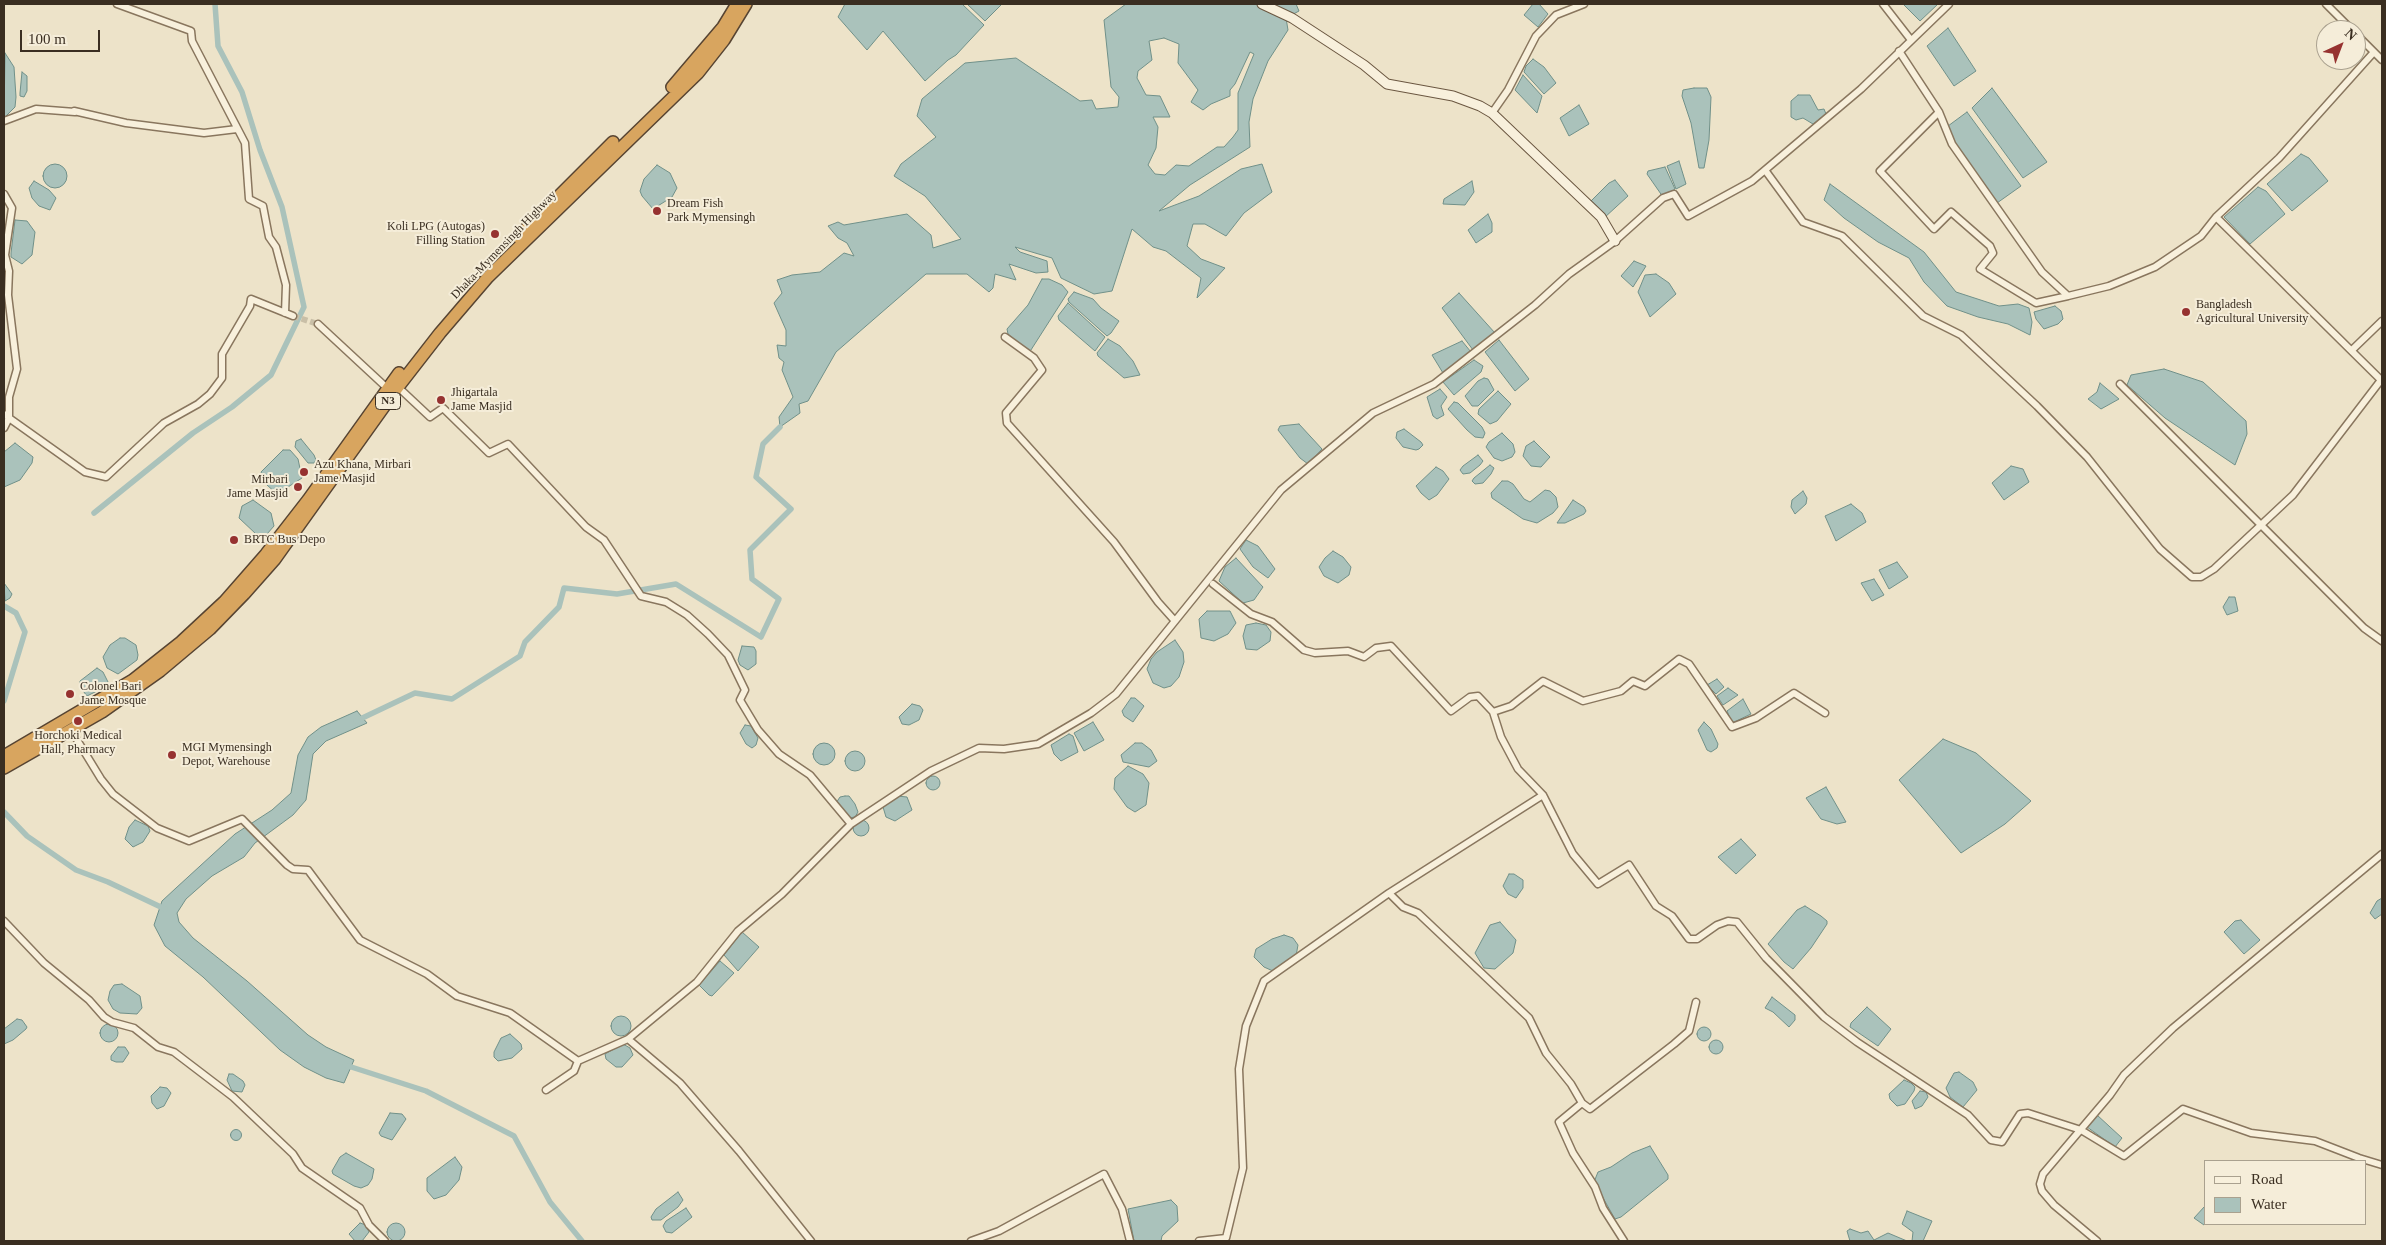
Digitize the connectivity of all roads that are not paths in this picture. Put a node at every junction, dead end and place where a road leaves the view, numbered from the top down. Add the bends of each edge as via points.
1 (117, 4) edge
2 (737, 4) edge
3 (746, 4) edge
4 (1262, 4) edge
5 (1584, 4) edge
6 (1883, 4) edge
7 (1949, 4) edge
8 (2326, 4) edge
9 (2342, 20) edge
10 (1911, 40) junction
11 (2366, 44) edge
12 (1899, 51) junction
13 (2374, 52) junction
14 (2382, 60) edge
15 (1939, 112) junction
16 (1492, 113) junction
17 (4, 121) edge
18 (237, 129) junction
19 (1765, 170) junction
20 (4, 194) edge
21 (2216, 217) junction
22 (1615, 241) junction
23 (2068, 296) junction
24 (285, 312) junction
25 (293, 316) tunnel mouth
26 (2382, 321) edge
27 (318, 324) tunnel mouth
28 (1005, 337) dead end
29 (2352, 350) junction
30 (2382, 380) edge
31 (2120, 384) dead end
32 (393, 388) junction
33 (6, 416) edge
34 (4, 428) edge
35 (2261, 524) junction
36 (1214, 584) dead end
37 (1175, 620) junction
38 (2382, 640) edge
39 (1493, 712) junction
40 (1825, 713) dead end
41 (71, 730) junction
42 (5, 763) edge
43 (1543, 795) junction
44 (851, 824) junction
45 (2382, 854) edge
46 (1389, 893) junction
47 (4, 921) edge
48 (1696, 1002) dead end
49 (628, 1040) junction
50 (578, 1061) junction
51 (546, 1090) dead end
52 (1582, 1103) junction
53 (2081, 1130) junction
54 (2366, 1160) edge
55 (2366, 1160) edge
56 (2382, 1165) edge
57 (386, 1241) edge
58 (811, 1241) edge
59 (971, 1241) edge
60 (1130, 1241) edge
61 (1198, 1241) edge
62 (1624, 1241) edge
63 (2097, 1241) edge

1 - 18 street via 191,31 192,41
2 - 32 highway, Dhaka-Mymensingh Highway / N3 via 723,27 674,86 531,223 454,305
3 - 32 highway, Dhaka-Mymensingh Highway / N3 via 724,40 698,72 488,278
4 - 16 street via 1292,18 1387,84 1453,96
5 - 16 street via 1556,15 1536,36
6 - 10 street
7 - 10 street
8 - 9 street
10 - 12 street
11 - 13 street
12 - 15 street
12 - 19 street via 1861,90
13 - 14 street
13 - 21 street via 2279,158
15 - 23 street via 1952,144 2042,272
15 - 23 street via 1880,171 1934,229 1951,212 1990,246 1993,253 1980,268 2036,303
16 - 22 street via 1601,217
17 - 18 street via 36,110 75,112 126,123 204,133
18 - 24 street via 245,143 249,198 263,206 269,237 276,247 286,285
19 - 22 street via 1752,181 1688,216 1674,194 1664,198
19 - 35 street via 1804,222 1842,236 1923,316 1961,336 2037,406 2087,457 2160,549 2192,577 2201,577 2214,569
20 - 33 street via 12,208 5,255 17,369
21 - 23 street via 2201,236 2155,267 2109,286
21 - 29 street
22 - 37 street via 1569,274 1535,305 1434,384 1373,413 1281,490
24 - 25 street
24 - 33 street via 251,299 247,313 222,354 222,378 216,387 198,404 164,423 106,477 85,472
26 - 29 street
27 - 32 street
28 - 37 street via 1034,358 1042,370 1006,412 1007,423 1114,542
29 - 30 street
30 - 35 street via 2294,495
31 - 35 street
32 - 41 highway, Dhaka-Mymensingh Highway / N3 via 275,559 244,594 210,629 160,671
32 - 42 highway, Dhaka-Mymensingh Highway / N3 via 266,554 224,602 133,680
32 - 44 street via 430,417 443,408 489,453 508,444 586,527 604,540 641,596 666,602 687,615 728,655 745,690 740,700 758,730 779,754 810,775
33 - 34 street
35 - 38 street via 2364,628
36 - 39 street via 1251,614 1272,622 1304,650 1315,653 1348,651 1364,657 1376,648 1391,646 1451,711 1475,695
37 - 44 street via 1116,694 1091,713 1038,744 979,748 931,771
39 - 40 street via 1511,706 1542,682 1583,701 1621,691 1633,681 1645,686 1679,659 1689,664 1732,727 1756,718 1794,693
39 - 43 street via 1501,737 1518,770
41 - 42 highway, Dhaka-Mymensingh Highway / N3
41 - 50 street via 100,779 142,817 173,836 190,841 235,821 242,819 248,822 286,865 308,870 360,940 426,974 457,996 510,1013
43 - 46 street
43 - 53 street via 1573,854 1598,884 1629,865 1656,906 1672,916 1689,939 1697,939 1728,921 1737,922 1766,958 1824,1017 1968,1115 1991,1140 2002,1142 2020,1114 2028,1113
44 - 49 street via 782,894 738,931 697,982
45 - 53 street via 2173,1028 2124,1075
46 - 52 street via 1403,907 1418,913 1530,1018 1546,1053
46 - 61 street via 1264,981 1246,1026 1239,1069 1243,1168 1226,1238
47 - 57 street via 44,963 89,1000 104,1017 134,1028 158,1047 174,1052 233,1097 293,1154 302,1168 360,1208 369,1225
48 - 52 street via 1688,1030 1674,1044 1590,1109
49 - 50 street
49 - 58 street via 680,1083
50 - 51 street via 574,1071
52 - 62 street via 1559,1122 1603,1208
53 - 55 street via 2124,1156 2183,1109 2251,1133 2315,1141
53 - 63 street via 2043,1174 2040,1184 2054,1205
54 - 56 street
59 - 60 street via 999,1230 1104,1174 1122,1209

